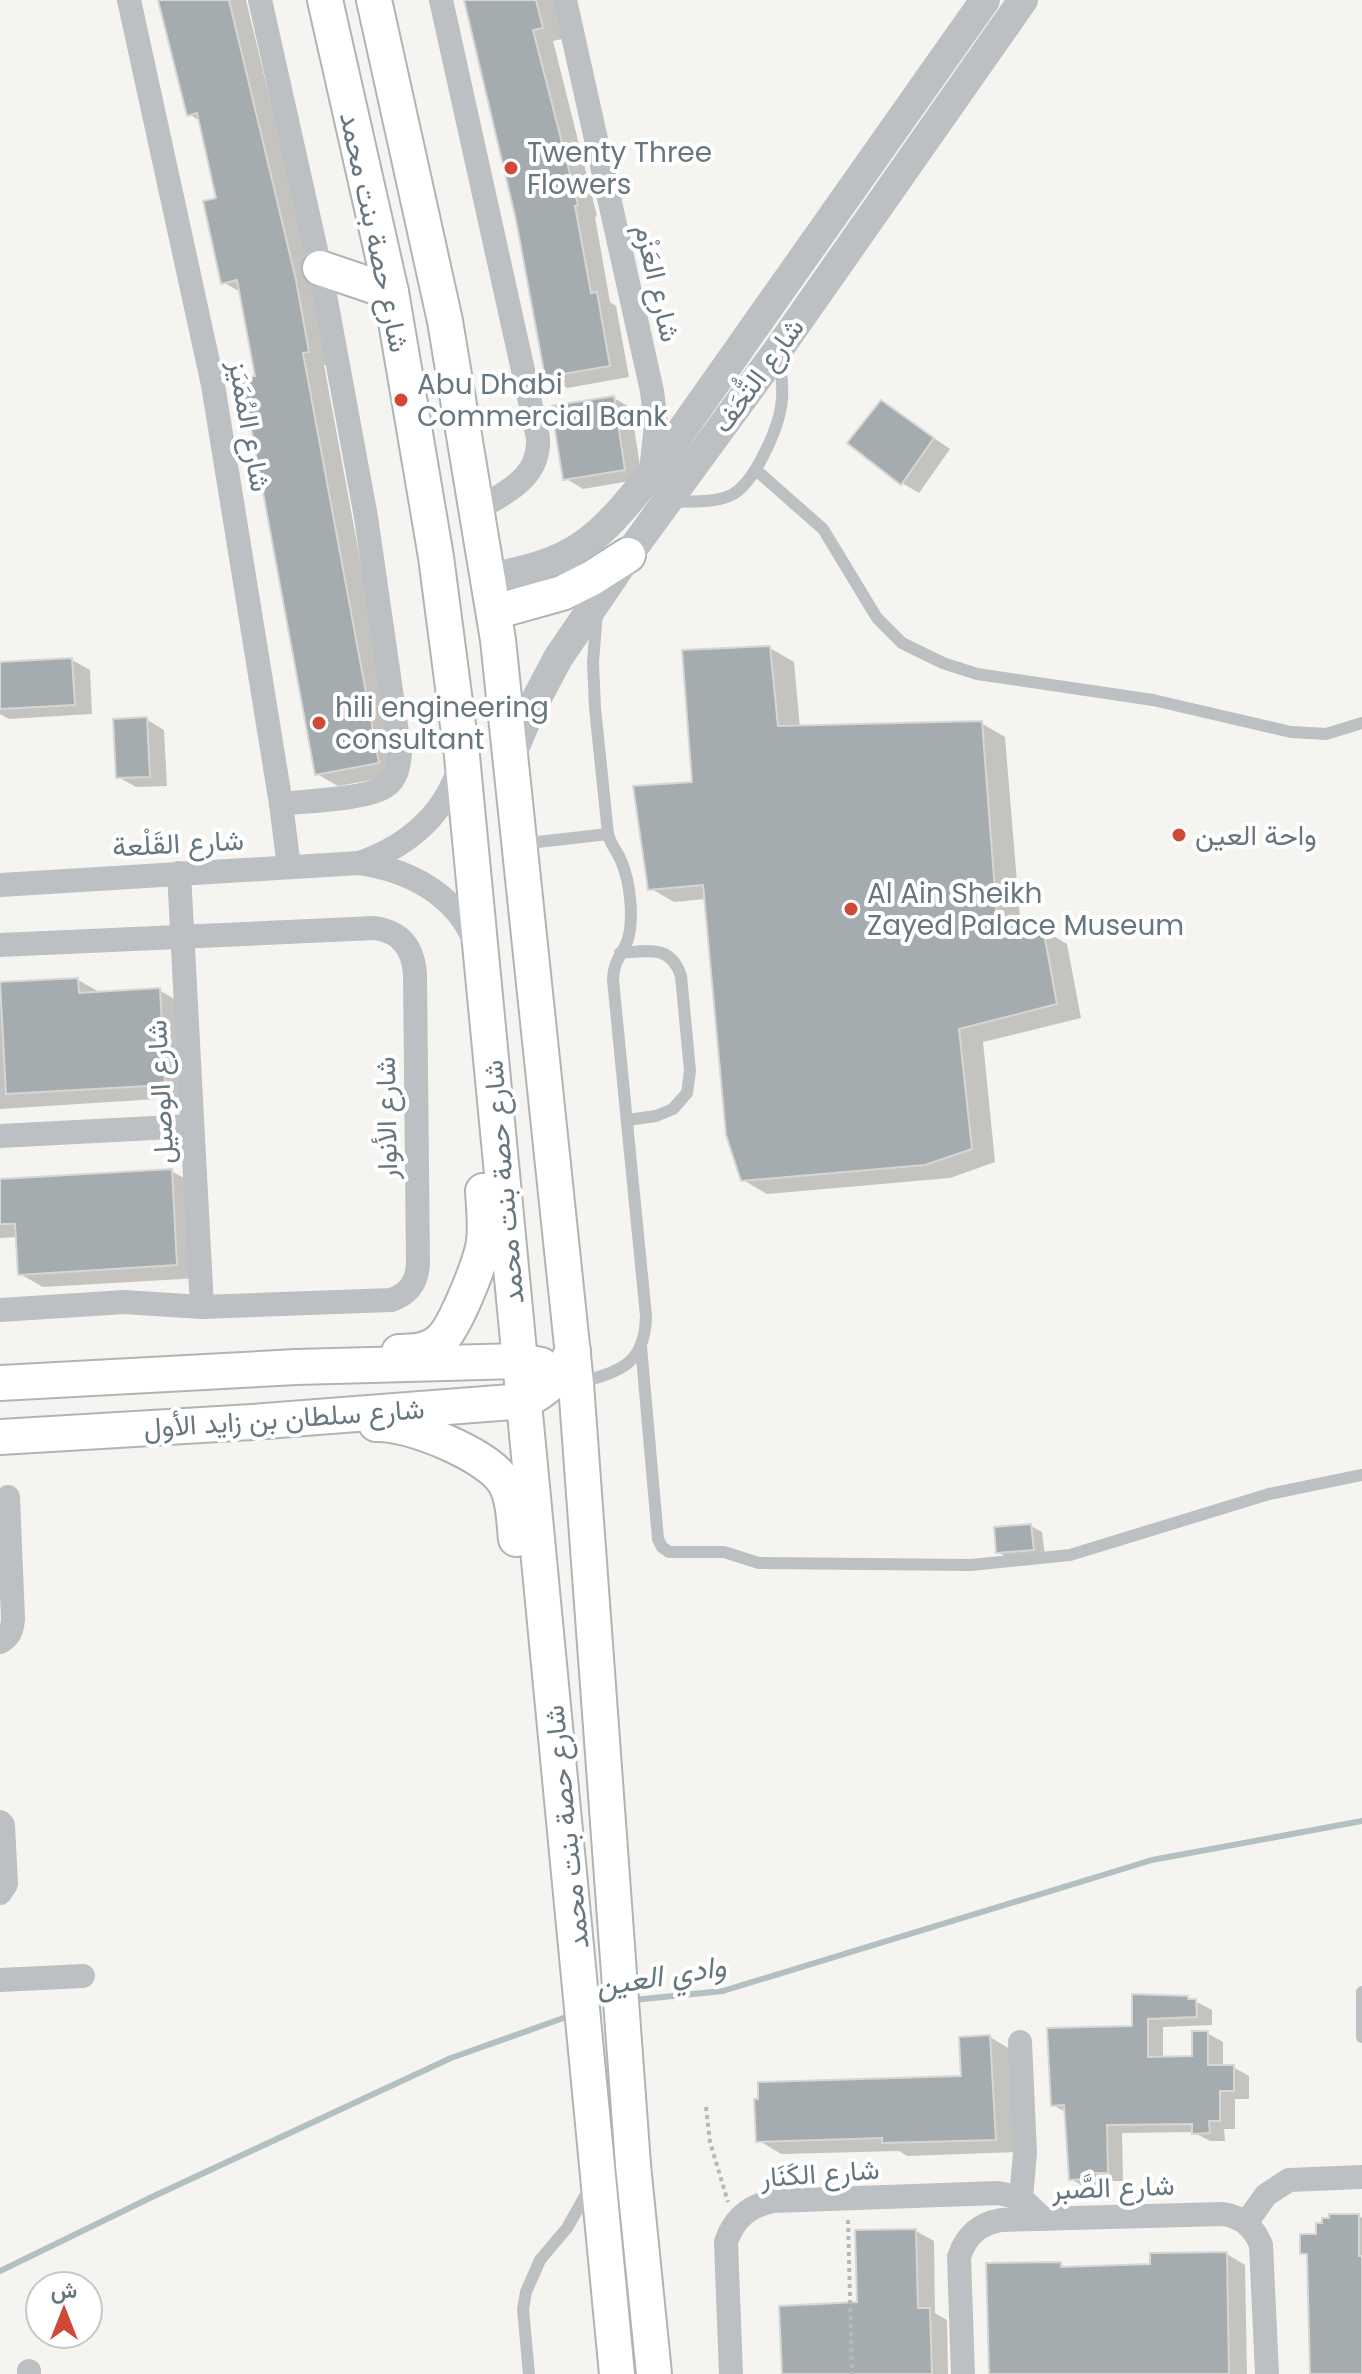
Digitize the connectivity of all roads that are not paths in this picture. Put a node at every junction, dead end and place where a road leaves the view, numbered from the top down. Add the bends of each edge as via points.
1 (129, 0) edge
2 (260, 0) edge
3 (325, 0) edge
4 (374, 0) edge
5 (441, 0) edge
6 (565, 0) edge
7 (985, 0) edge
8 (1023, 0) edge
9 (320, 268) junction
10 (391, 292) junction
11 (399, 343) junction
12 (778, 350) junction
13 (652, 391) junction
14 (697, 408) junction
15 (756, 470) junction
16 (651, 474) junction
17 (666, 502) junction
18 (476, 511) junction
19 (628, 555) junction
20 (478, 581) junction
21 (598, 603) junction
22 (494, 612) junction
23 (445, 623) junction
24 (1362, 723) edge
25 (462, 756) junction
26 (509, 760) junction
27 (281, 804) junction
28 (608, 834) junction
29 (520, 844) junction
30 (359, 863) junction
31 (289, 867) junction
32 (179, 873) junction
33 (0, 885) edge
34 (182, 939) junction
35 (0, 945) edge
36 (620, 953) junction
37 (483, 960) junction
38 (496, 1105) junction
39 (627, 1120) junction
40 (191, 1126) junction
41 (0, 1136) edge
42 (202, 1307) junction
43 (0, 1310) edge
44 (641, 1346) junction
45 (520, 1361) junction
46 (296, 1367) junction
47 (570, 1370) junction
48 (0, 1383) edge
49 (524, 1401) junction
50 (252, 1422) junction
51 (0, 1437) edge
52 (1362, 1475) edge
53 (8, 1497) dead end
54 (0, 1642) edge
55 (548, 1645) junction
56 (0, 1822) edge
57 (0, 1893) edge
58 (83, 1976) dead end
59 (0, 1980) edge
60 (1362, 1992) edge
61 (1362, 2037) edge
62 (1020, 2042) dead end
63 (599, 2164) junction
64 (1362, 2177) edge
65 (1021, 2198) junction
66 (1043, 2219) junction
67 (1246, 2223) junction
68 (529, 2374) edge
69 (617, 2374) edge
70 (654, 2374) edge
71 (731, 2374) edge
72 (963, 2374) edge
73 (1267, 2374) edge

1 - 27 street, شارع المُمَيَز via 213,385
2 - 9 street
3 - 10 main road, شارع حصة بنت محمد
4 - 18 main road, شارع حصة بنت محمد via 445,321
5 - 18 street via 538,438 537,460 529,473
6 - 13 street, شارع العَزْم
7 - 14 street, شارع التُّحَف
8 - 12 street, شارع التُّحَف
9 - 10 main road
9 - 27 street via 384,629 399,762 393,779 379,791
10 - 11 main road, شارع حصة بنت محمد
11 - 20 main road via 431,403 458,553
11 - 23 main road, شارع حصة بنت محمد
12 - 15 lane via 781,410
12 - 17 street, شارع التُّحَف
13 - 14 street via 667,405
13 - 16 street, شارع العَزْم via 656,425
14 - 16 street, شارع التُّحَف
15 - 17 lane via 728,497
15 - 24 lane via 823,529 877,618 902,643 943,663 977,674 1153,700 1291,732 1326,734
16 - 20 street, شارع التُّحَف via 619,515 564,558
17 - 19 street, شارع التُّحَف
18 - 20 main road, شارع حصة بنت محمد
19 - 21 street, شارع التُّحَف
19 - 22 main road via 562,593
20 - 22 main road, شارع حصة بنت محمد
20 - 23 main road via 453,601
21 - 26 street, شارع التُّحَف via 545,679
21 - 28 lane via 593,662
22 - 26 main road, شارع حصة بنت محمد
23 - 25 main road, شارع حصة بنت محمد
25 - 30 street, شارع القَلْعة via 449,792 426,824 395,848
25 - 37 main road, شارع حصة بنت محمد
26 - 29 main road, شارع حصة بنت محمد
27 - 31 street, شارع المُمَيَز
28 - 29 lane
28 - 36 lane via 625,870 630,916 628,941
29 - 47 main road, شارع حصة بنت محمد
30 - 31 street, شارع القَلْعة
30 - 37 street, شارع القَلْعة via 383,866 427,885 461,918
31 - 32 street, شارع القَلْعة
32 - 33 street, شارع القَلْعة
32 - 34 street, شارع الوصيل
34 - 35 street, شارع الأنوار
34 - 40 street, شارع الوصيل
34 - 42 street, شارع الأنوار via 375,928 398,935 407,944 415,974 414,1282 391,1300
36 - 39 lane via 613,980
36 - 39 lane via 651,950 677,963 690,1071 687,1093 673,1109
37 - 38 main road, شارع حصة بنت محمد
38 - 45 main road, شارع حصة بنت محمد
38 - 46 main road via 482,1163 484,1244 450,1329 420,1351 347,1354
39 - 44 lane via 646,1316
40 - 41 street
40 - 42 street, شارع الوصيل
42 - 43 street, شارع الأنوار via 124,1302
44 - 47 lane via 617,1373
44 - 52 lane via 658,1539 669,1552 724,1552 759,1563 971,1565 1070,1555 1269,1494
45 - 46 main road, شارع سلطان بن زايد الأول
45 - 47 main road, شارع سلطان بن زايد الأول
45 - 49 main road, شارع حصة بنت محمد
46 - 48 main road, شارع سلطان بن زايد الأول
47 - 49 main road
47 - 70 main road, شارع حصة بنت محمد
49 - 50 main road, شارع سلطان بن زايد الأول
49 - 55 main road, شارع حصة بنت محمد
50 - 51 main road, شارع سلطان بن زايد الأول
50 - 55 main road via 275,1427 384,1423 429,1435 490,1465 507,1487 524,1587
53 - 54 street via 13,1619 12,1630
55 - 63 main road, شارع حصة بنت محمد
56 - 57 street via 6,1884
58 - 59 street
60 - 61 lane
62 - 65 street via 1025,2153
63 - 68 lane via 580,2208 528,2283 523,2309
63 - 69 main road, شارع حصة بنت محمد
64 - 67 street via 1289,2180 1266,2195
65 - 66 street
65 - 71 street, شارع الكَنَار via 998,2193 761,2203 750,2208 734,2223 726,2242
66 - 67 street, شارع الصَّبر via 1223,2214
66 - 72 street, شارع الصَّبر via 991,2222 966,2239 959,2267
67 - 73 street via 1261,2245

